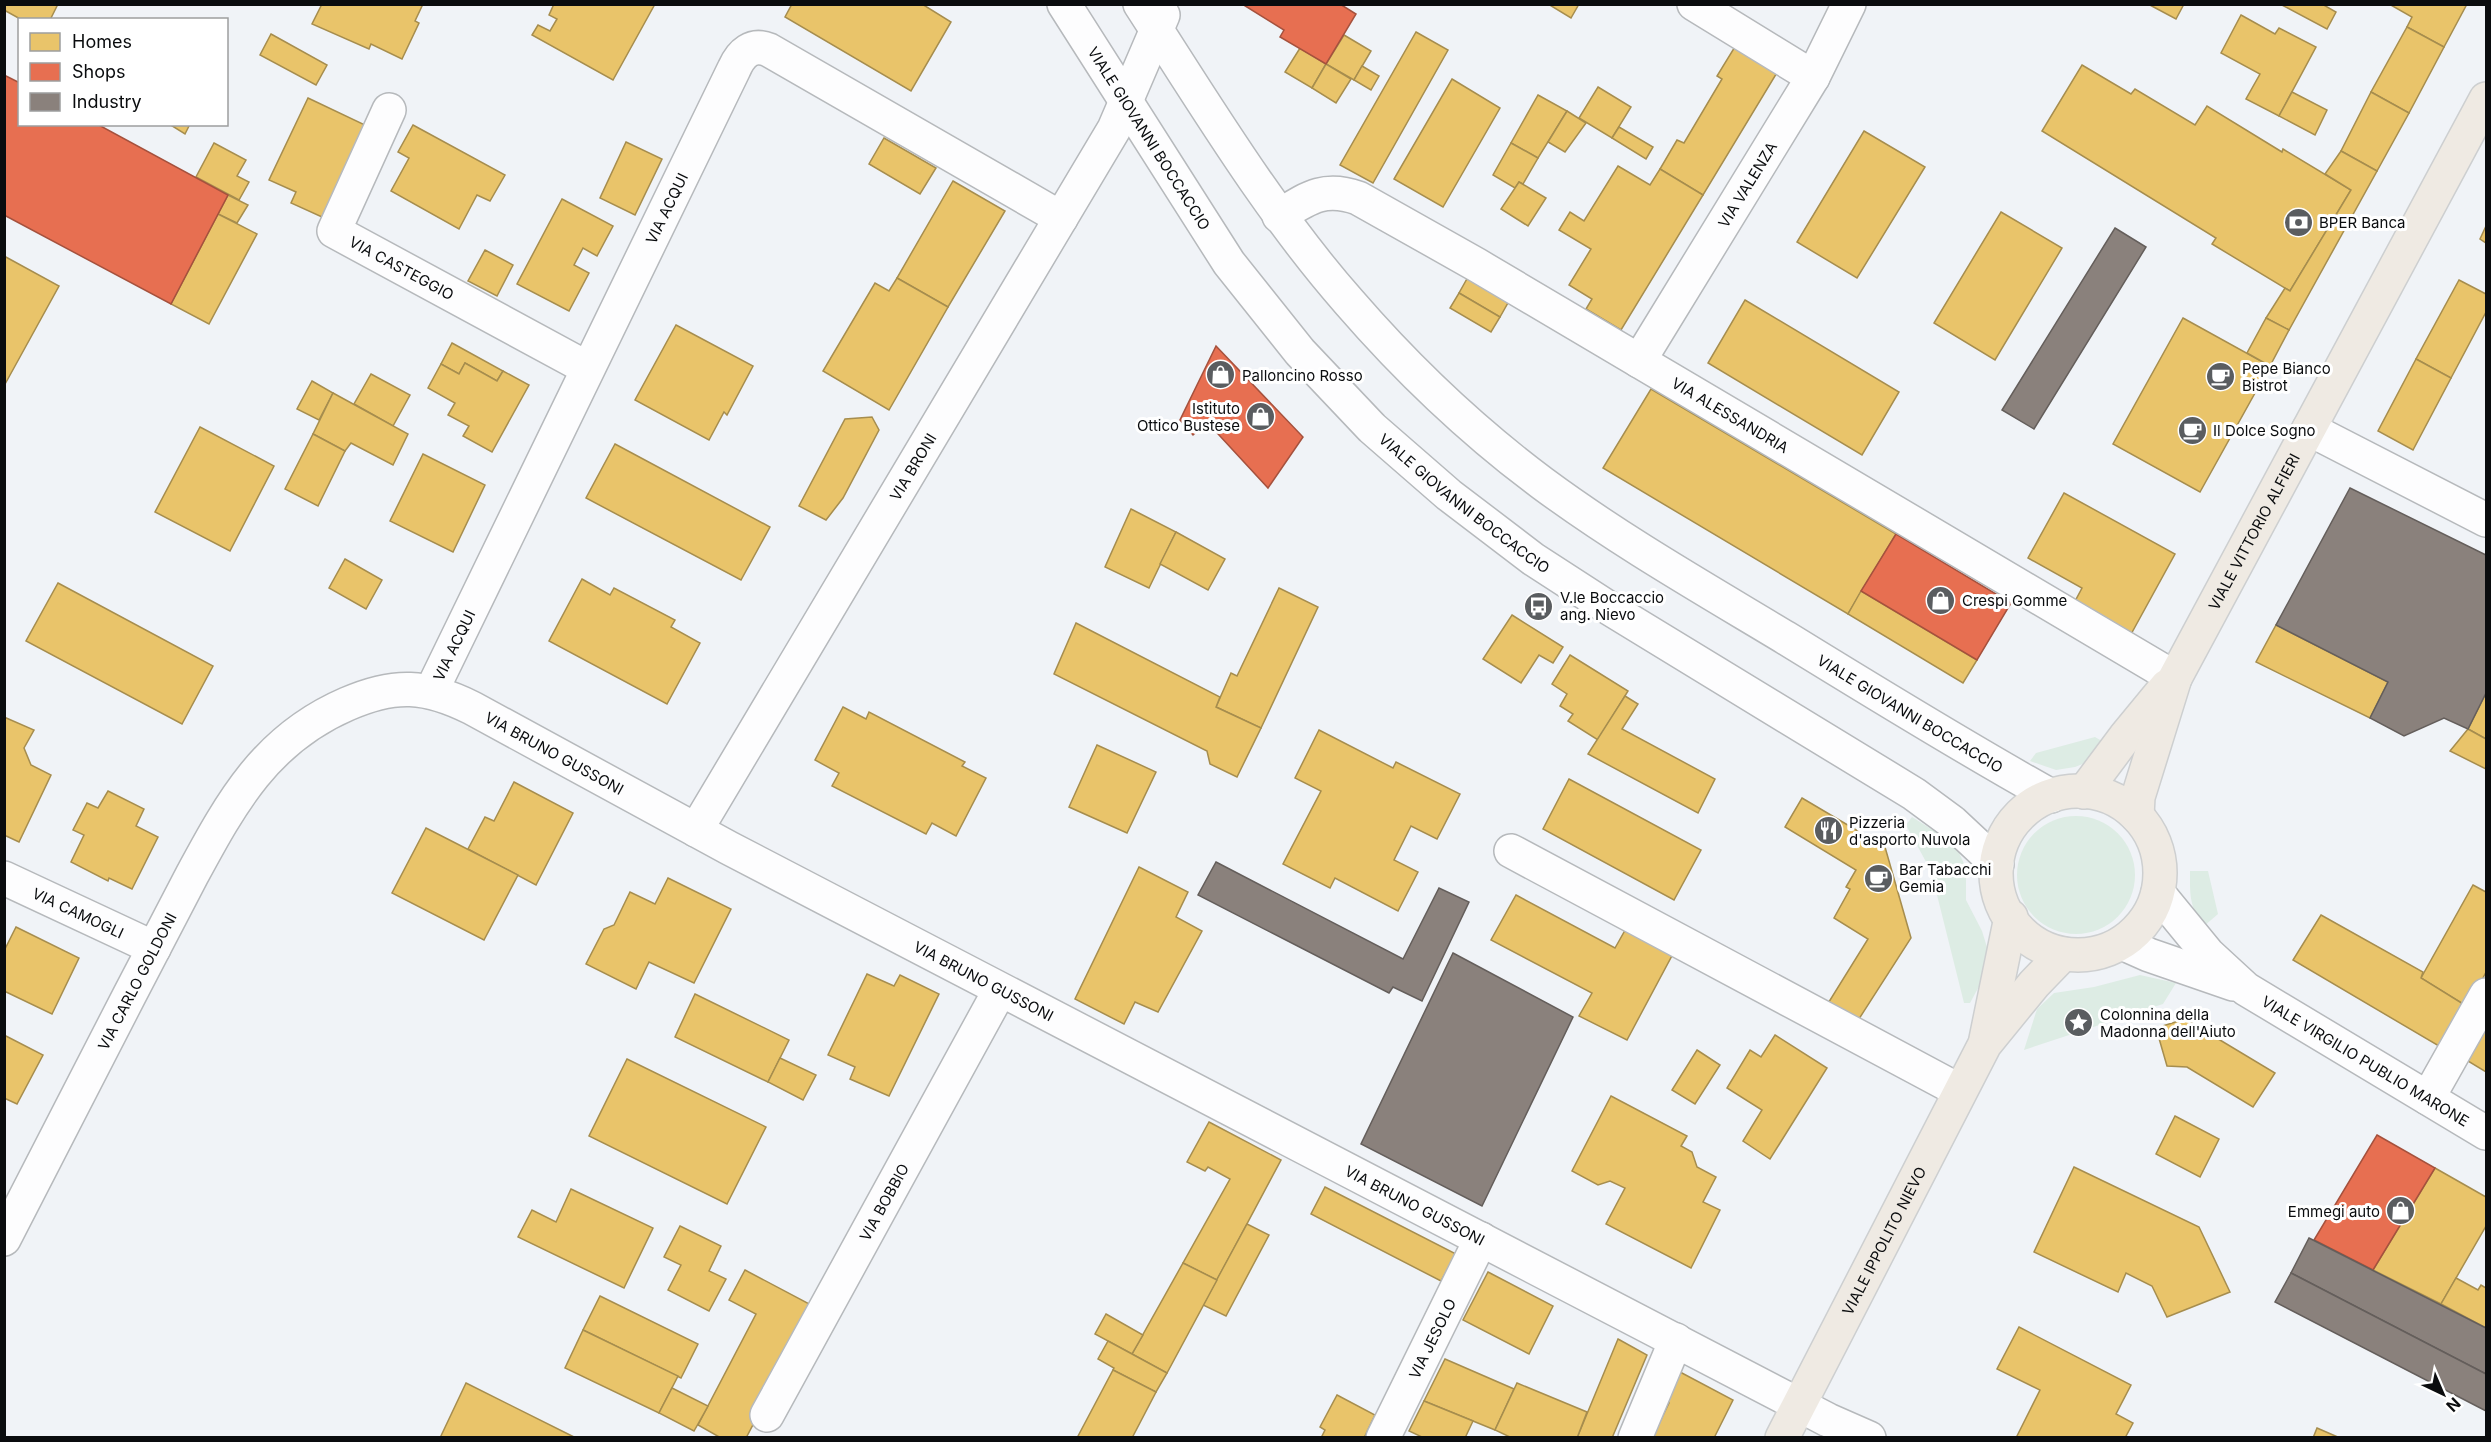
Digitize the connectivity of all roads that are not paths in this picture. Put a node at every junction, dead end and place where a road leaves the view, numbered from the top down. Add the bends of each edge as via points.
1 (1064, 4) edge
2 (1694, 4) edge
3 (1849, 4) edge
4 (1155, 13) edge
5 (1813, 77) junction
6 (2487, 99) edge
7 (1128, 101) junction
8 (389, 110) dead end
9 (1279, 216) junction
10 (1061, 218) junction
11 (1639, 361) junction
12 (587, 368) junction
13 (2308, 429) junction
14 (2487, 520) edge
15 (2175, 678) junction
16 (430, 692) junction
17 (288, 739) joint
18 (2084, 792) junction
19 (2050, 796) junction
20 (2137, 816) junction
21 (696, 830) junction
22 (1511, 851) dead end
23 (1997, 864) junction
24 (4, 878) edge
25 (2158, 893) junction
26 (2011, 917) junction
27 (2122, 943) junction
28 (154, 948) junction
29 (2063, 954) junction
30 (2246, 988) junction
31 (1000, 990) junction
32 (2487, 995) edge
33 (1985, 1044) junction
34 (1960, 1091) junction
35 (2428, 1098) junction
36 (2487, 1133) edge
37 (4, 1239) edge
38 (1481, 1239) junction
39 (1676, 1340) junction
40 (1799, 1404) junction
41 (768, 1415) dead end
42 (1383, 1437) edge
43 (1635, 1437) edge
44 (1782, 1437) edge
45 (1869, 1437) edge

1 - 7 street, VIALE GIOVANNI BOCCACCIO
2 - 5 street
3 - 5 street, VIA VALENZA
4 - 7 street, VIA BRONI
4 - 9 street, VIALE GIOVANNI BOCCACCIO
5 - 11 street, VIA VALENZA
6 - 13 main road, VIALE VITTORIO ALFIERI
7 - 10 street, VIA BRONI
7 - 23 street, VIALE GIOVANNI BOCCACCIO via 1229,263 1279,327 1351,407 1423,473 1560,577 1937,810
8 - 12 street, VIA CASTEGGIO via 333,231
9 - 11 street, VIA ALESSANDRIA via 1324,193 1358,198
9 - 19 street, VIALE GIOVANNI BOCCACCIO via 1350,304 1418,376 1475,430 1535,478 1646,554
10 - 12 street, VIA ACQUI via 769,50 756,47 738,60
10 - 21 street, VIA BRONI
11 - 15 street, VIA ALESSANDRIA
12 - 16 street, VIA ACQUI
13 - 14 street
13 - 15 main road, VIALE VITTORIO ALFIERI
15 - 18 main road, VIALE VITTORIO ALFIERI
15 - 20 main road, VIALE VITTORIO ALFIERI
16 - 17 street, VIA BRUNO GUSSONI via 404,688 363,697 328,712
16 - 21 street, VIA BRUNO GUSSONI via 472,708
17 - 28 street, VIA CARLO GOLDONI via 266,759 233,801
18 - 19 main road
18 - 20 main road via 2120,802
19 - 23 main road via 2014,823
20 - 25 main road via 2158,854
21 - 31 street, VIA BRUNO GUSSONI
22 - 34 street
23 - 26 main road via 1999,894
24 - 28 street, VIA CAMOGLI
25 - 27 main road via 2146,919
25 - 30 street, VIALE VIRGILIO PUBLIO MARONE via 2208,954
26 - 29 main road via 2037,945
26 - 33 main road, VIALE IPPOLITO NIEVO
27 - 29 main road via 2095,953
27 - 30 street, VIALE VIRGILIO PUBLIO MARONE
28 - 37 street, VIA CARLO GOLDONI
29 - 33 main road, VIALE IPPOLITO NIEVO
30 - 35 street, VIALE VIRGILIO PUBLIO MARONE
31 - 38 street, VIA BRUNO GUSSONI
31 - 41 street, VIA BOBBIO
32 - 35 street
33 - 34 main road, VIALE IPPOLITO NIEVO
34 - 40 main road, VIALE IPPOLITO NIEVO
35 - 36 street, VIALE VIRGILIO PUBLIO MARONE
38 - 39 street, VIA BRUNO GUSSONI
38 - 42 street, VIA JESOLO
39 - 40 street, VIA BRUNO GUSSONI
39 - 43 street
40 - 44 main road, VIALE IPPOLITO NIEVO
40 - 45 street, VIA BRUNO GUSSONI

